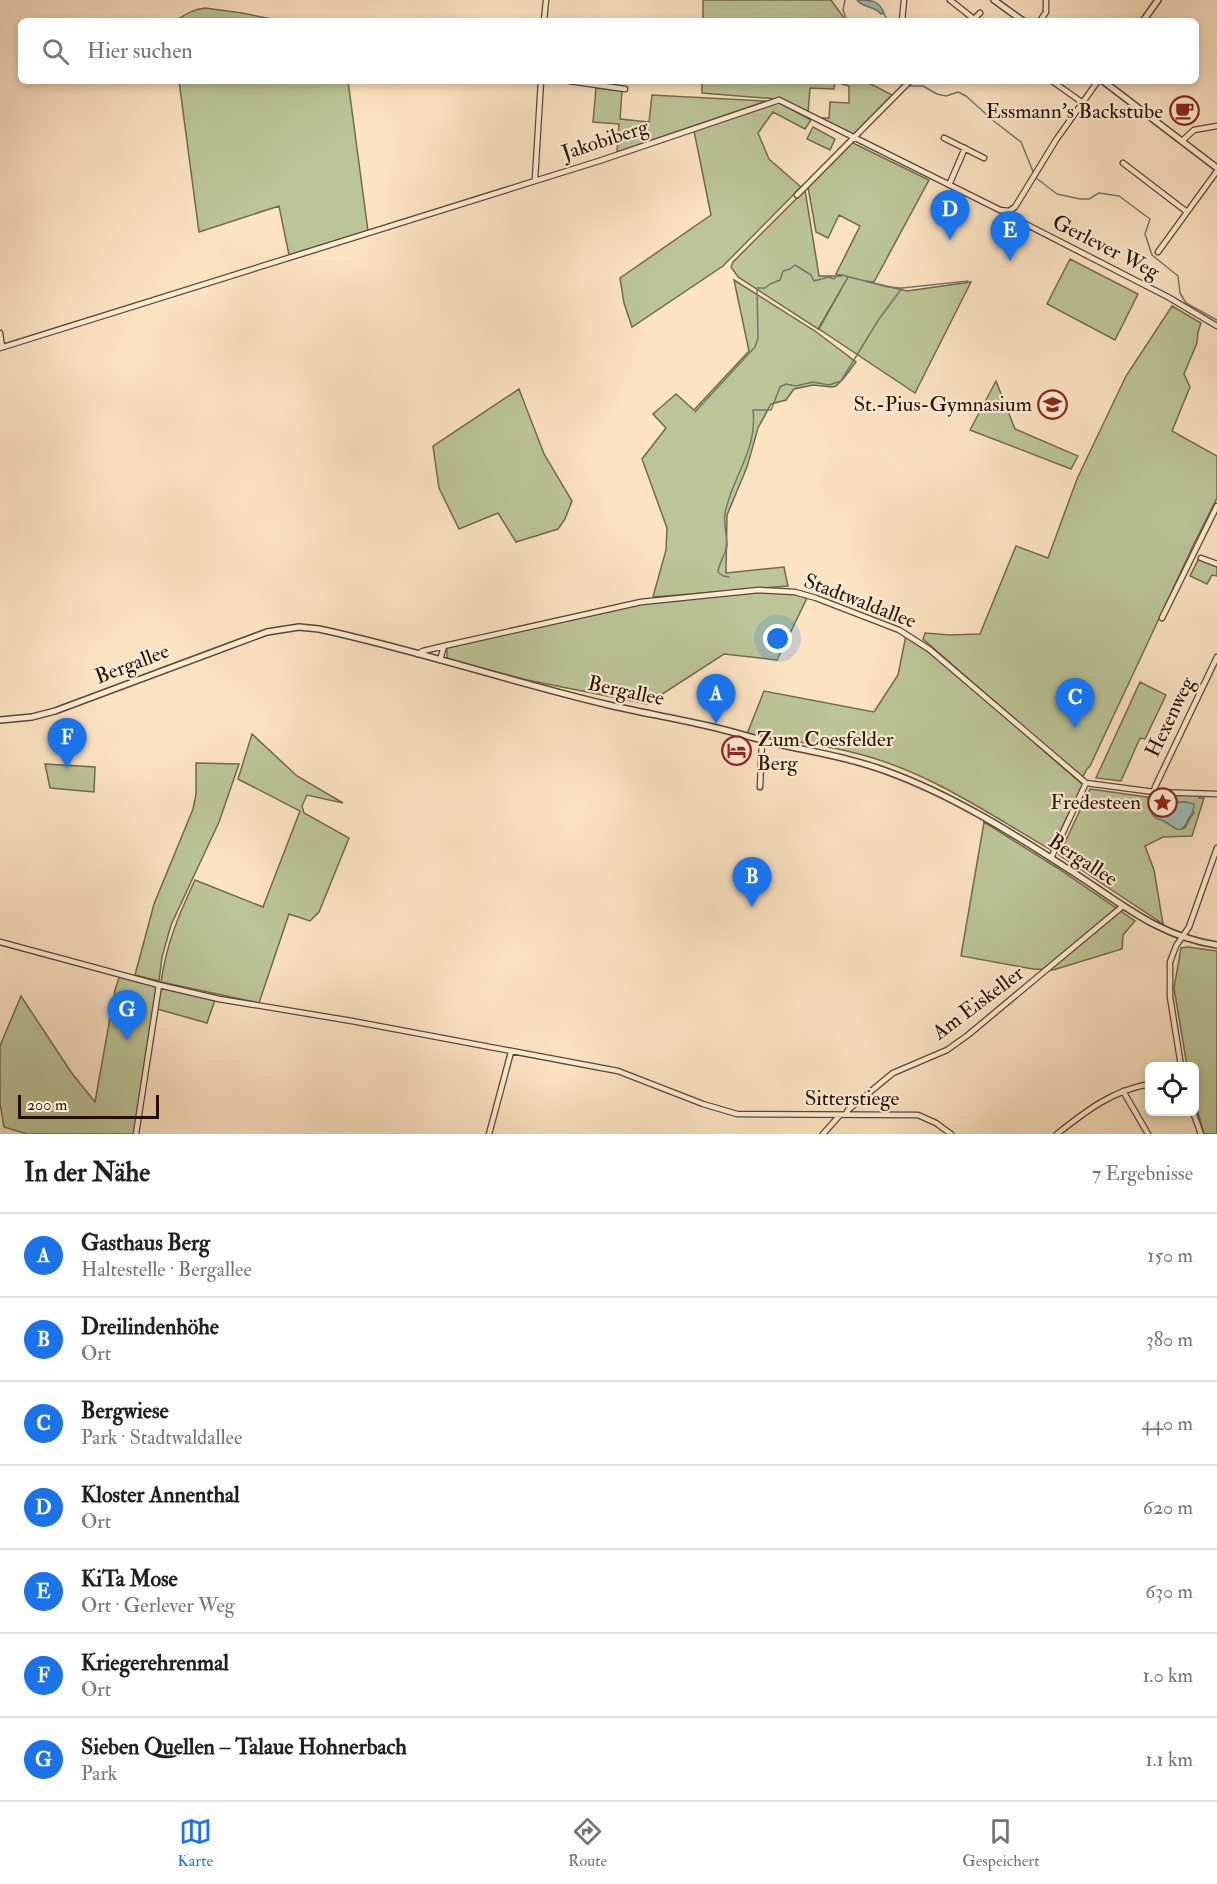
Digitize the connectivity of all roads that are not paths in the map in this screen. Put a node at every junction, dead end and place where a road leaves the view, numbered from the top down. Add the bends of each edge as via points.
1 (546, 0) edge
2 (904, 0) edge
3 (950, 0) edge
4 (994, 0) edge
5 (1046, 0) edge
6 (1158, 0) edge
7 (980, 13) dead end
8 (544, 18) edge
9 (902, 18) edge
10 (971, 18) edge
11 (975, 18) edge
12 (1019, 18) edge
13 (1042, 18) edge
14 (1145, 18) edge
15 (541, 84) edge
16 (590, 84) edge
17 (906, 84) edge
18 (1056, 84) edge
19 (1096, 84) edge
20 (1107, 84) edge
21 (624, 89) dead end
22 (779, 100) joint
23 (1083, 103) junction
24 (1217, 126) edge
25 (852, 138) junction
26 (944, 138) dead end
27 (1182, 141) junction
28 (965, 148) junction
29 (984, 158) dead end
30 (1123, 163) dead end
31 (1217, 169) edge
32 (535, 179) junction
33 (949, 185) junction
34 (797, 195) dead end
35 (1009, 211) junction
36 (1187, 212) junction
37 (1158, 252) dead end
38 (1217, 326) edge
39 (0, 333) edge
40 (1, 347) edge
41 (1217, 506) edge
42 (1201, 558) dead end
43 (1217, 564) edge
44 (1162, 618) dead end
45 (444, 646) junction
46 (418, 654) junction
47 (1217, 657) edge
48 (440, 660) junction
49 (0, 720) edge
50 (762, 741) junction
51 (1086, 783) junction
52 (760, 787) dead end
53 (1154, 792) junction
54 (1217, 794) edge
55 (1217, 848) edge
56 (1051, 858) junction
57 (1123, 906) junction
58 (1183, 938) junction
59 (0, 942) edge
60 (1217, 945) edge
61 (159, 985) junction
62 (511, 1052) junction
63 (1180, 1062) edge
64 (1145, 1085) edge
65 (1123, 1091) junction
66 (846, 1114) junction
67 (840, 1115) junction
68 (1194, 1116) edge
69 (136, 1134) edge
70 (489, 1134) edge
71 (823, 1134) edge
72 (951, 1134) edge
73 (1058, 1134) edge
74 (1148, 1134) edge
75 (1201, 1134) edge

1 - 8 street
2 - 9 street
3 - 10 street
4 - 12 street
5 - 13 street
6 - 14 street
7 - 11 street
15 - 32 street, Jakobiberg
16 - 21 street, Jakobiberg
17 - 25 street
18 - 23 street
19 - 23 street
20 - 27 street
22 - 25 street, Gerlever Weg
22 - 32 street, Jakobiberg
23 - 35 street via 1016,207
24 - 27 street via 1196,129
25 - 33 street, Gerlever Weg
25 - 34 street
26 - 28 street
27 - 31 street
28 - 29 street
28 - 33 street
30 - 36 street
31 - 36 street
32 - 40 street
33 - 35 street, Gerlever Weg
35 - 38 street, Gerlever Weg via 1010,216
36 - 37 street
39 - 40 street
41 - 44 street
42 - 43 street
45 - 46 street, Stadtwaldallee
45 - 48 street
45 - 51 street, Stadtwaldallee via 641,602 759,590 795,592 914,639
46 - 48 street, Bergallee
46 - 49 street, Bergallee via 319,628 277,629 55,711
47 - 53 street, Hexenweg
48 - 50 street, Bergallee
50 - 52 street
50 - 56 street, Bergallee via 886,771 943,796
51 - 53 street
51 - 56 street
53 - 54 street
55 - 58 street
56 - 57 street, Bergallee
57 - 58 street, Bergallee
57 - 66 street, Am Eiskeller via 968,1035 947,1050 892,1073
58 - 60 street, Bergallee
58 - 63 street via 1170,962 1169,980
59 - 61 street, Sitterstiege
61 - 62 street, Sitterstiege
61 - 69 street
62 - 67 street, Sitterstiege via 618,1071 726,1112
62 - 70 street
64 - 65 street
65 - 73 street
65 - 74 street
66 - 67 street, Sitterstiege
66 - 72 street, Sitterstiege via 918,1115
67 - 71 street
68 - 75 street

